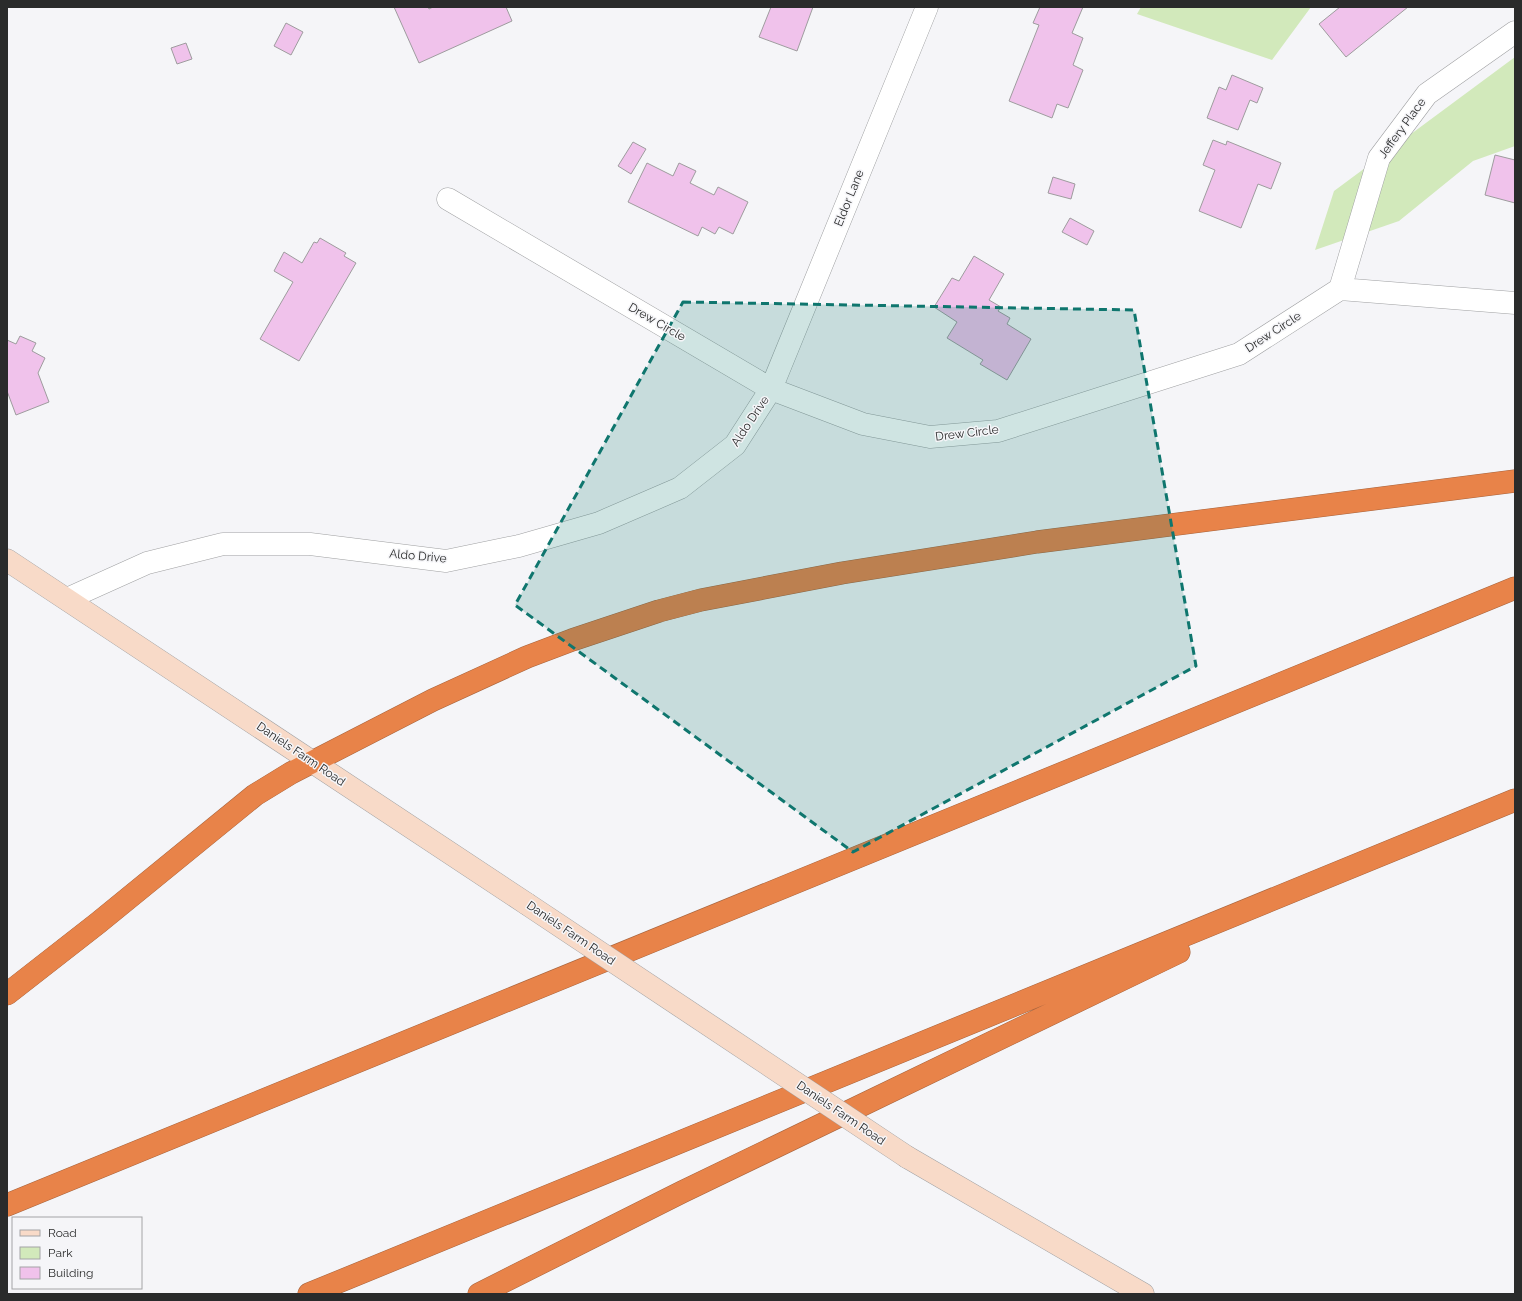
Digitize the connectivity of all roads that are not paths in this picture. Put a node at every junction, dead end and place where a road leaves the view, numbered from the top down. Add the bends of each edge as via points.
1 (927, 7) edge
2 (1515, 32) edge
3 (448, 199) dead end
4 (1340, 289) junction
5 (1515, 303) edge
6 (771, 389) junction
7 (1515, 481) edge
8 (7, 560) edge
9 (1515, 588) edge
10 (67, 599) junction
11 (312, 762) junction
12 (1515, 800) edge
13 (1374, 858) junction
14 (7, 994) edge
15 (7, 1205) edge
16 (1137, 1293) edge
17 (308, 1294) edge
18 (479, 1294) edge

1 - 6 street, Eldor Lane
2 - 4 street, Jeffery Place via 1427,94 1379,158
3 - 6 street, Drew Circle
4 - 5 street
4 - 6 street, Drew Circle via 1239,354 998,430 930,437 864,424
6 - 10 street, Aldo Drive via 735,445 729,450 680,488 599,523 520,546 446,561 310,544 223,544 147,563
7 - 11 highway via 1037,542 842,573 701,600 622,623 527,657 432,700
8 - 10 main road, Daniels Farm Road
9 - 15 highway
10 - 11 main road, Daniels Farm Road
11 - 14 highway via 239,806 154,878
11 - 16 main road, Daniels Farm Road, bridge via 907,1157
12 - 13 highway
13 - 17 highway
13 - 18 highway via 682,1192

